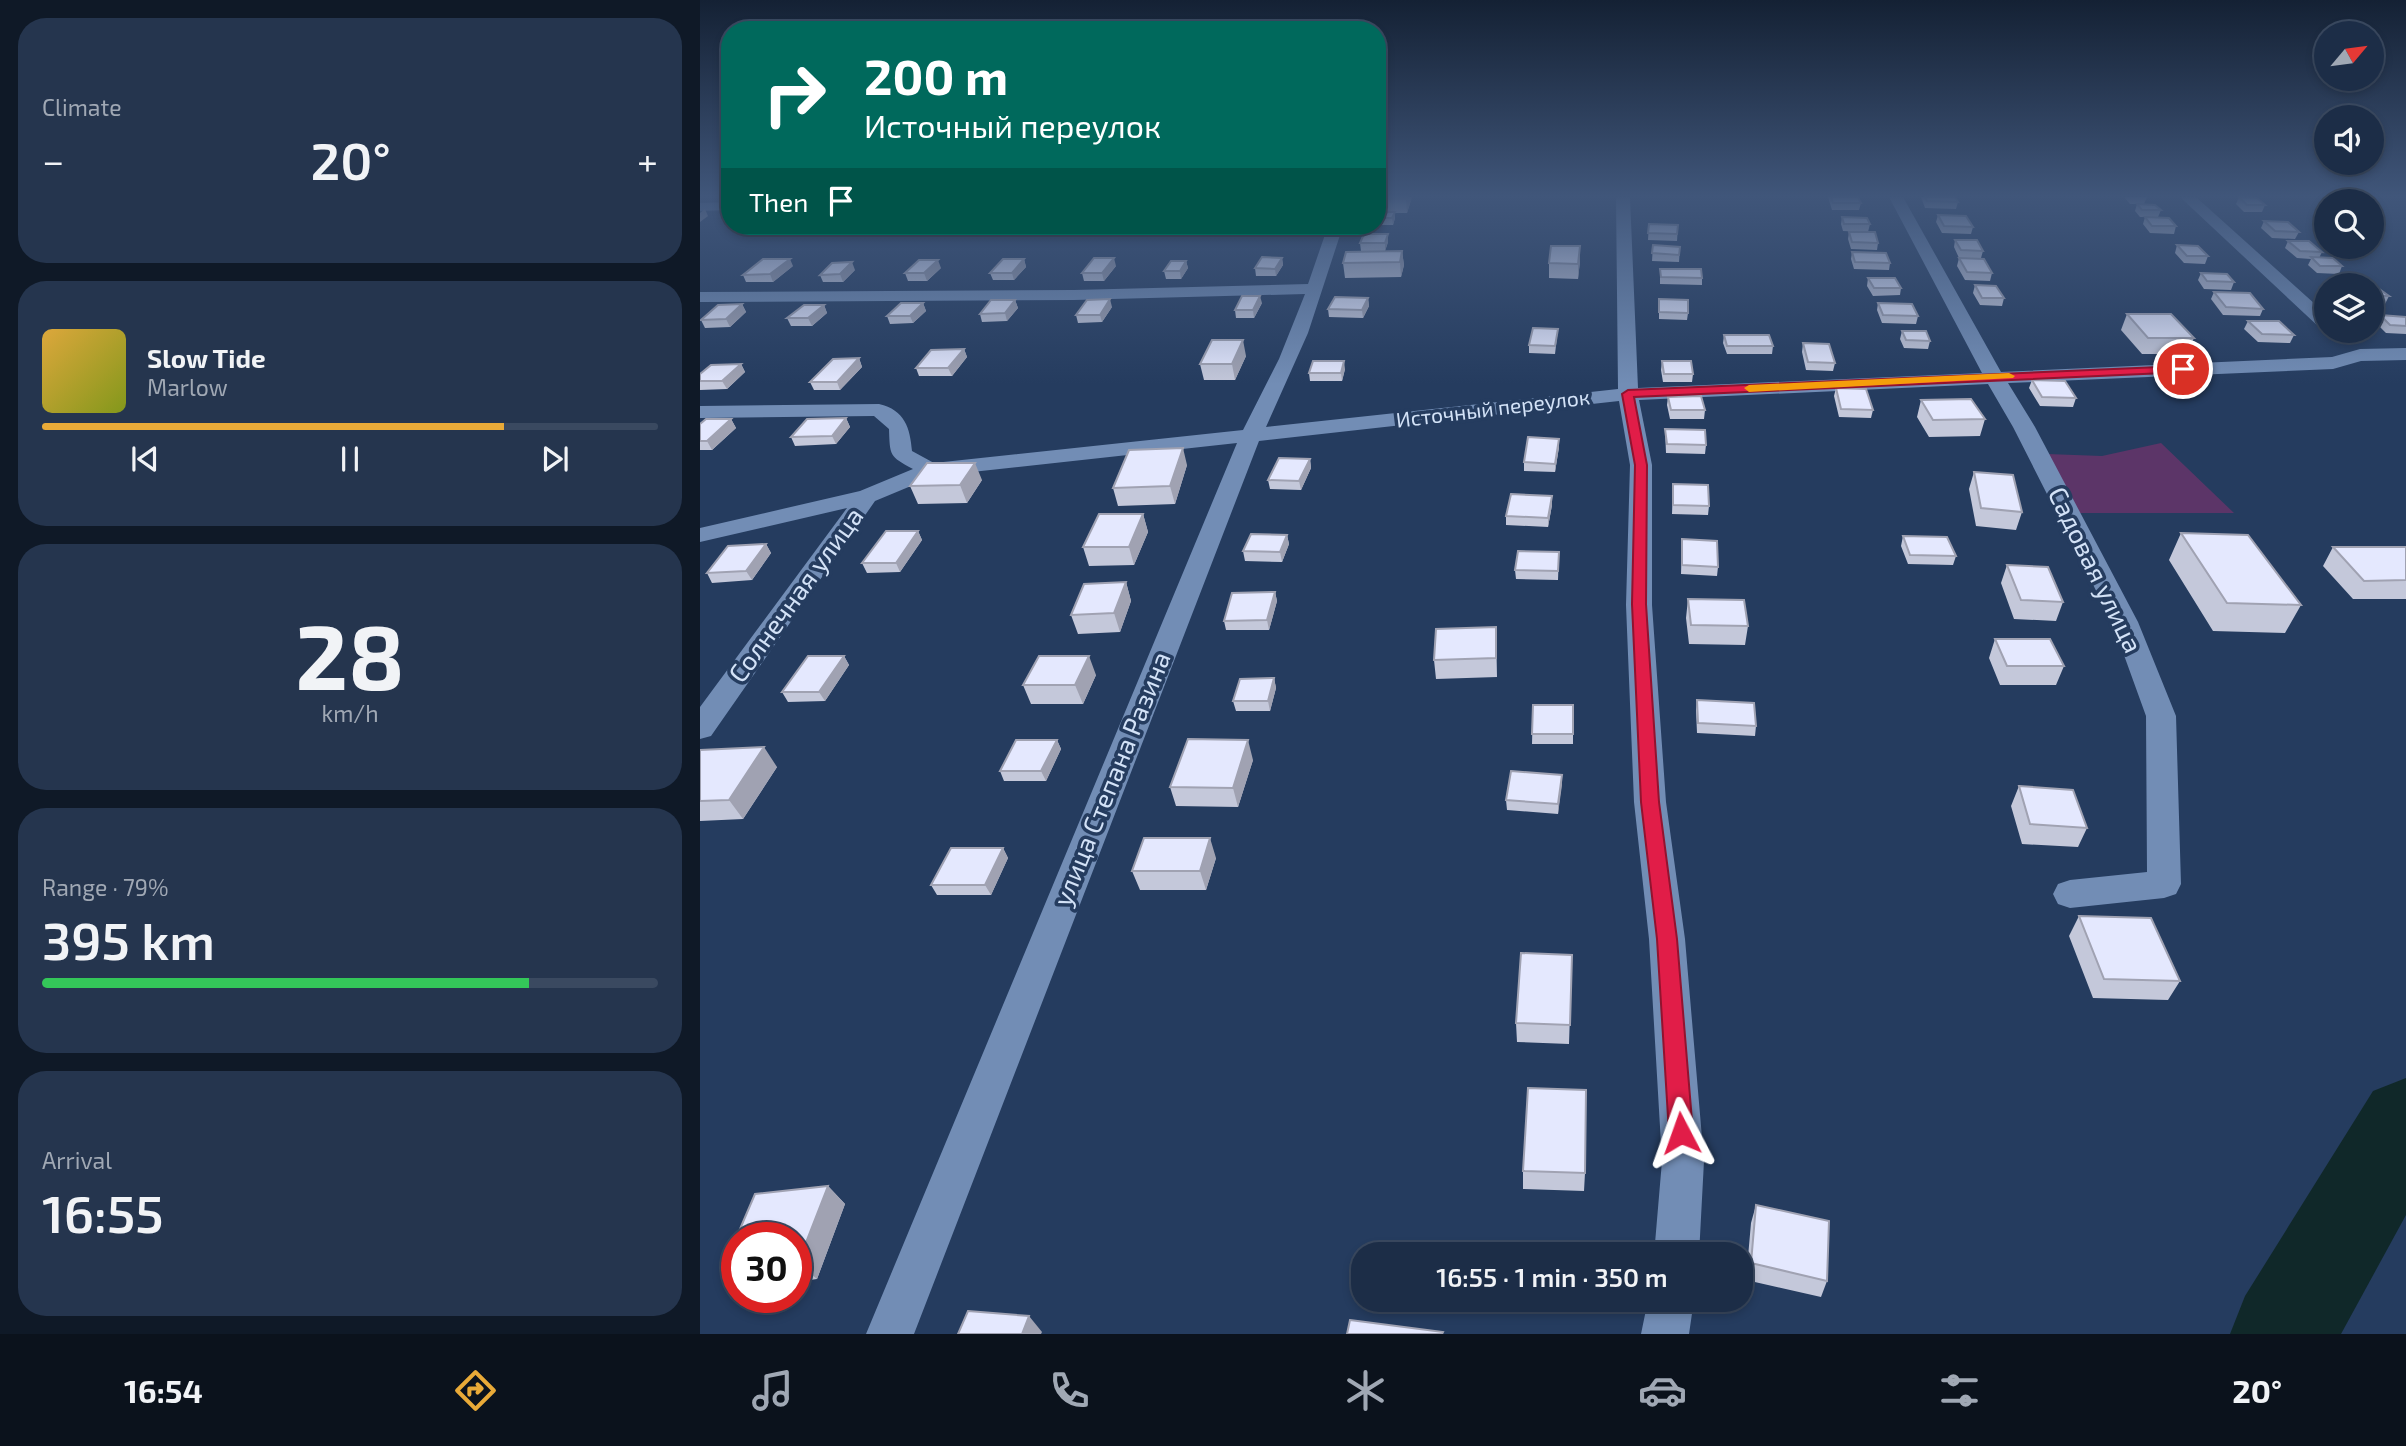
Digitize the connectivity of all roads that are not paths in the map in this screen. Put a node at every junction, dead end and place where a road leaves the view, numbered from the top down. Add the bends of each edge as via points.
1 (1325, 259) edge
2 (1625, 259) edge
3 (1930, 259) edge
4 (2255, 259) edge
5 (1316, 289) junction
6 (700, 297) edge
7 (2314, 313) edge
8 (2346, 343) edge
9 (2406, 354) edge
10 (2360, 355) junction
11 (1994, 377) junction
12 (1628, 394) junction
13 (700, 412) edge
14 (1251, 435) junction
15 (931, 470) junction
16 (867, 496) junction
17 (700, 535) edge
18 (700, 729) edge
19 (2070, 894) dead end
20 (1677, 1242) edge
21 (1669, 1312) edge
22 (890, 1334) edge
23 (1665, 1334) edge

1 - 5 street, улица Степана Разина
2 - 12 street
3 - 11 street, Садовая улица
4 - 7 street
5 - 6 street
5 - 14 street, улица Степана Разина via 1274,394
8 - 10 street
9 - 10 street, Источный переулок
10 - 11 street, Источный переулок via 2333,363
11 - 12 street, Источный переулок
11 - 19 street, Садовая улица via 2124,622 2161,716 2164,884
12 - 14 street, Источный переулок
12 - 20 street via 1641,465 1639,604 1650,802 1667,939 1683,1161
13 - 15 street via 879,410 899,427 901,454
14 - 15 street, Источный переулок
14 - 22 street, улица Степана Разина
15 - 16 street, Солнечная улица
16 - 17 street, Солнечная улица
16 - 18 street, Солнечная улица
21 - 23 street

